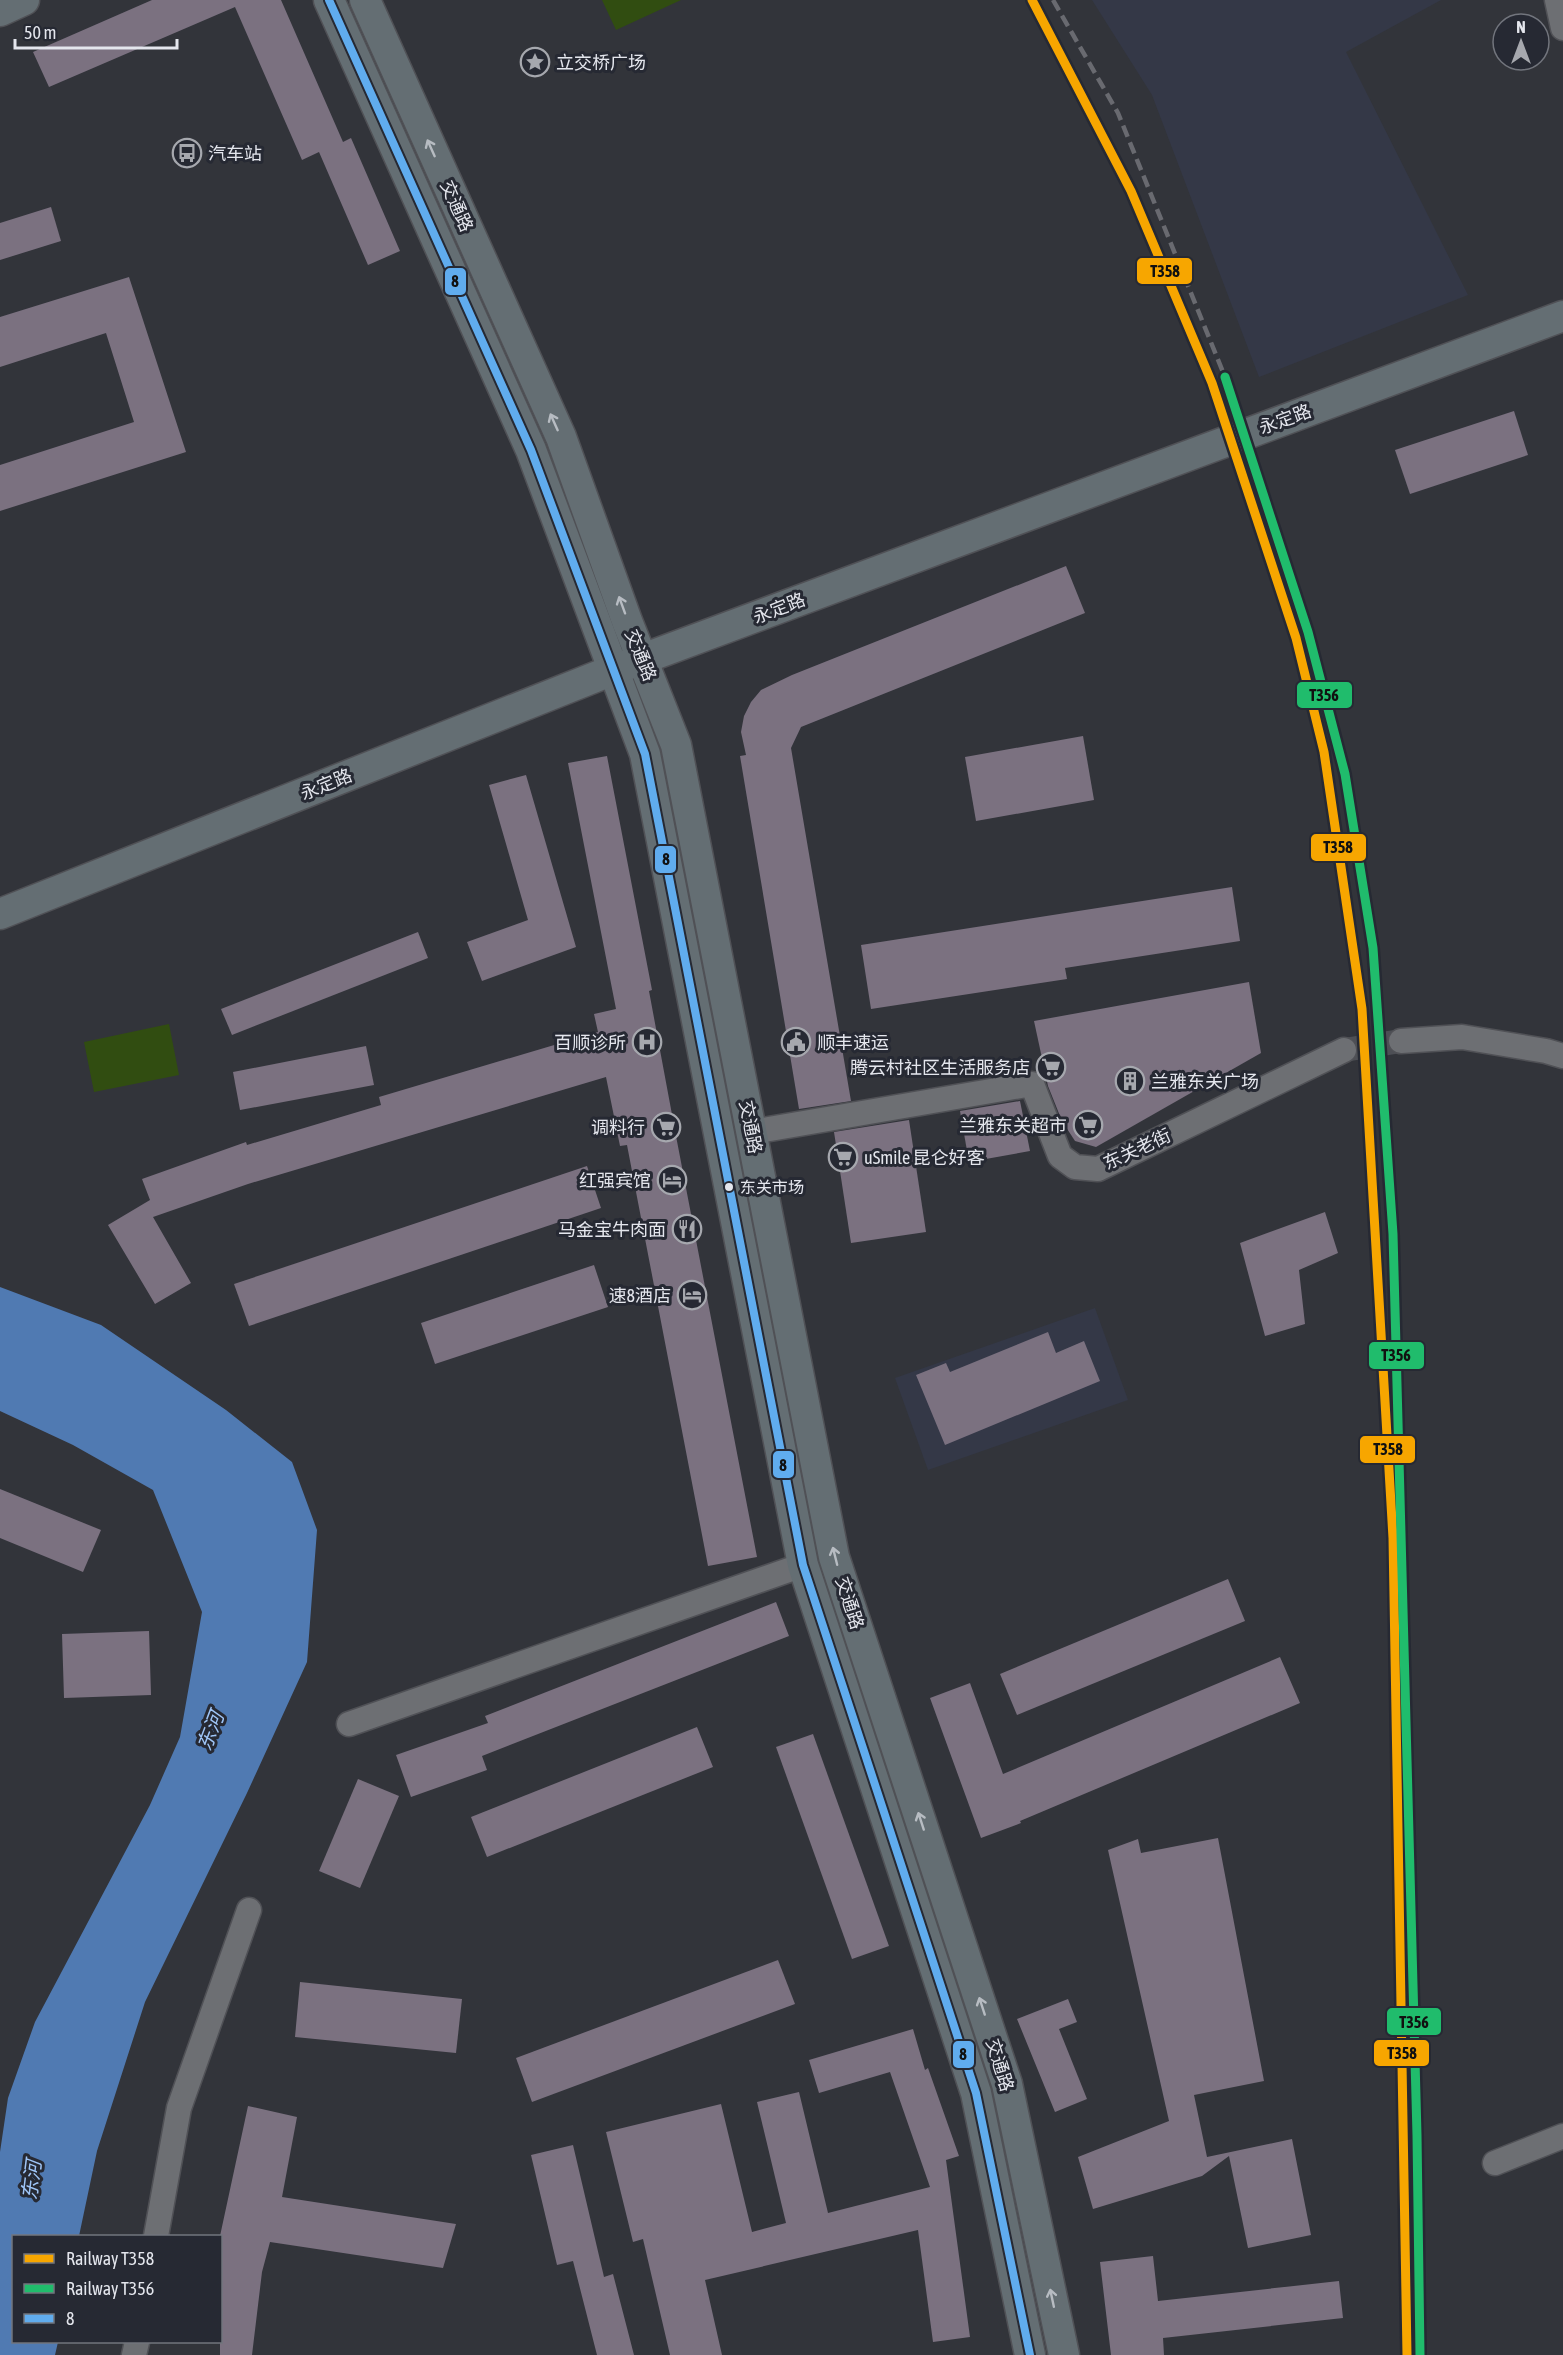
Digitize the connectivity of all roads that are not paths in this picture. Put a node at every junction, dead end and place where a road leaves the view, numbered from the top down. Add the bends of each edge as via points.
1 (24, 0) edge
2 (329, 0) edge
3 (364, 0) edge
4 (1557, 0) edge
5 (0, 11) edge
6 (1563, 27) edge
7 (1563, 316) edge
8 (644, 659) junction
9 (613, 669) junction
10 (0, 914) edge
11 (1401, 1041) tunnel mouth
12 (1344, 1050) tunnel mouth
13 (1563, 1056) edge
14 (752, 1132) junction
15 (803, 1565) junction
16 (349, 1724) dead end
17 (249, 1910) dead end
18 (1563, 2136) edge
19 (1495, 2163) dead end
20 (156, 2235) edge
21 (1030, 2355) edge
22 (1064, 2355) edge

1 - 5 main road
2 - 9 main road, 交通路 via 531,450
8 -> 3 main road, 交通路 via 561,437
4 - 6 street
7 - 8 main road, 永定路
8 - 9 main road, 永定路
8 - 14 main road, 交通路 via 676,745
9 - 10 main road, 永定路
9 - 15 main road, 交通路 via 645,754
11 - 13 street via 1462,1037
12 - 14 street, 东关老街 via 1098,1169 1075,1167 1060,1156 1032,1084
22 -> 14 main road, 交通路 via 1007,2084 834,1557
15 - 16 street
15 - 21 main road, 交通路 via 976,2093
17 - 20 street via 179,2108
18 - 19 street

